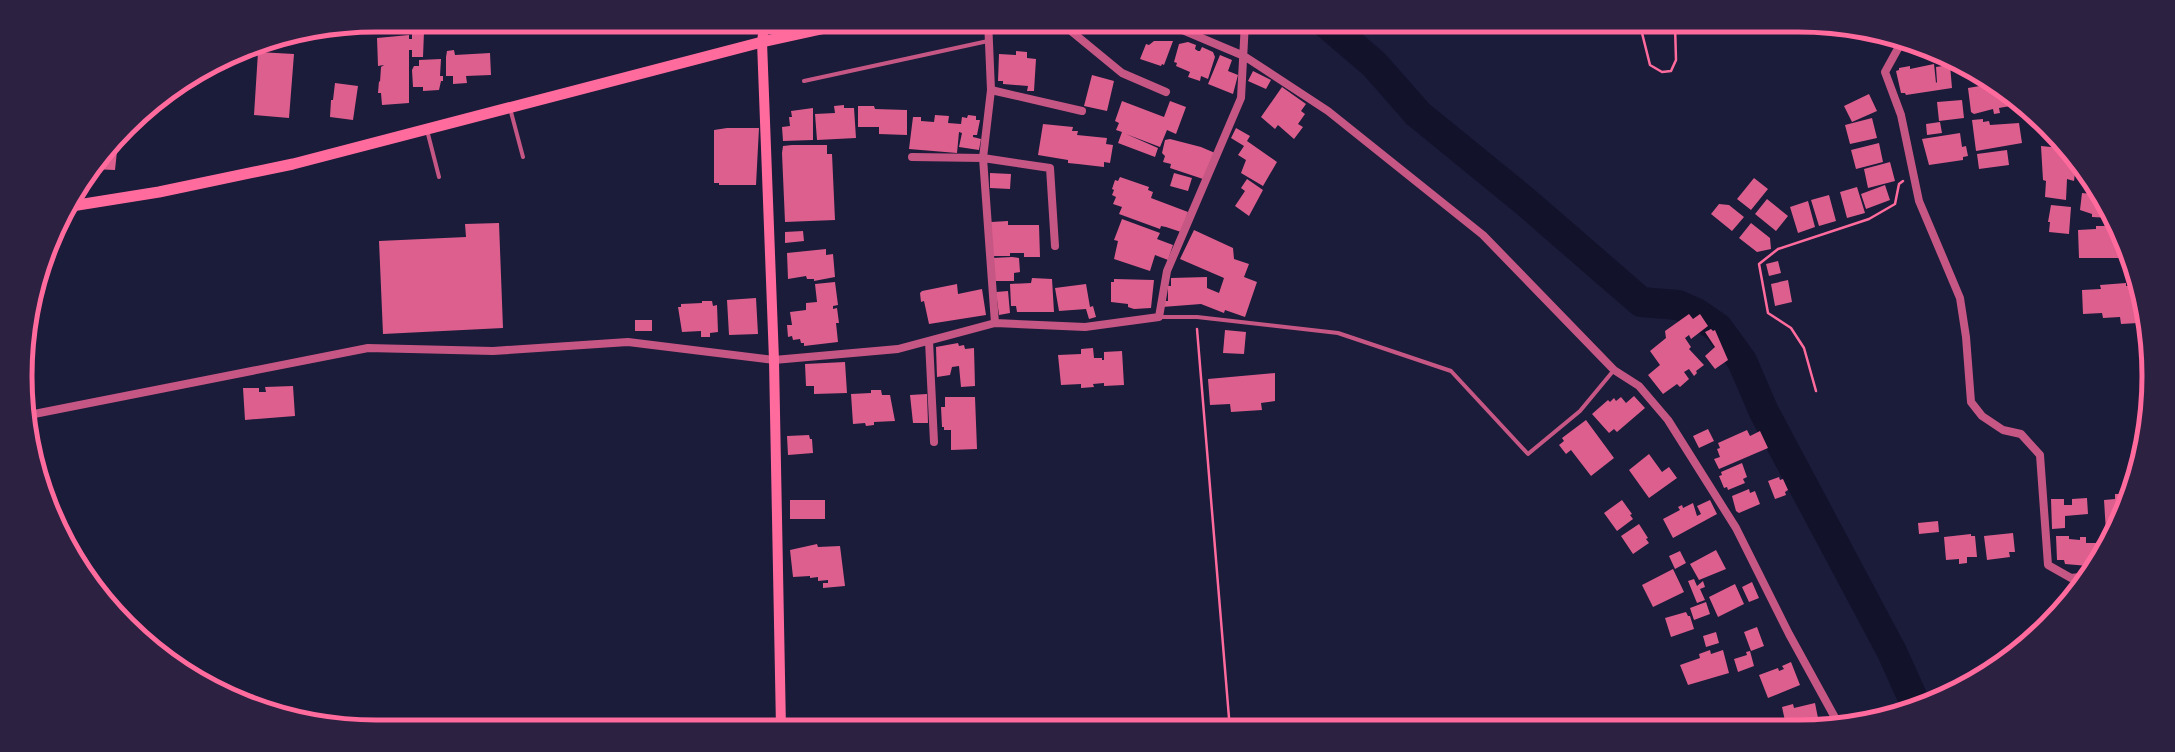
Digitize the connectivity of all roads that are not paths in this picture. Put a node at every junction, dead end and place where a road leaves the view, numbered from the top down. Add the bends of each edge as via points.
1 (1077, 32) edge
2 (1188, 32) edge
3 (1244, 32) edge
4 (763, 33) edge
5 (805, 33) edge
6 (988, 33) edge
7 (988, 40) junction
8 (762, 42) junction
9 (1898, 48) edge
10 (1244, 56) junction
11 (804, 81) dead end
12 (991, 90) junction
13 (1166, 92) dead end
14 (510, 107) junction
15 (1082, 111) dead end
16 (427, 130) junction
17 (523, 156) dead end
18 (912, 157) dead end
19 (983, 158) junction
20 (439, 177) dead end
21 (79, 205) edge
22 (1055, 246) dead end
23 (1158, 316) junction
24 (996, 323) junction
25 (929, 341) junction
26 (774, 360) junction
27 (1614, 370) junction
28 (35, 414) edge
29 (934, 442) dead end
30 (2077, 577) edge
31 (1835, 718) edge
32 (781, 720) edge

1 - 13 street via 1122,73
2 - 10 street
3 - 10 street
4 - 8 main road
5 - 8 highway
6 - 7 street
7 - 11 lane
7 - 12 street
8 - 14 highway
8 - 26 main road
9 - 30 street via 1885,72 1919,201 1960,298 1971,402 2003,430 2021,434 2040,455 2048,565
10 - 23 street via 1241,98 1167,271
10 - 27 street via 1328,111 1482,236
12 - 15 street
12 - 19 street
14 - 16 highway
14 - 17 lane
16 - 20 lane
16 - 21 highway via 293,164
18 - 19 street
19 - 22 street via 1050,168
19 - 24 street
23 - 24 street via 1085,326
23 - 27 lane via 1338,332 1450,370 1528,454 1580,411
24 - 25 street
25 - 26 street
25 - 29 street
26 - 28 street via 628,342 493,352 368,348
26 - 32 main road
27 - 31 street via 1639,386 1668,420 1736,528

